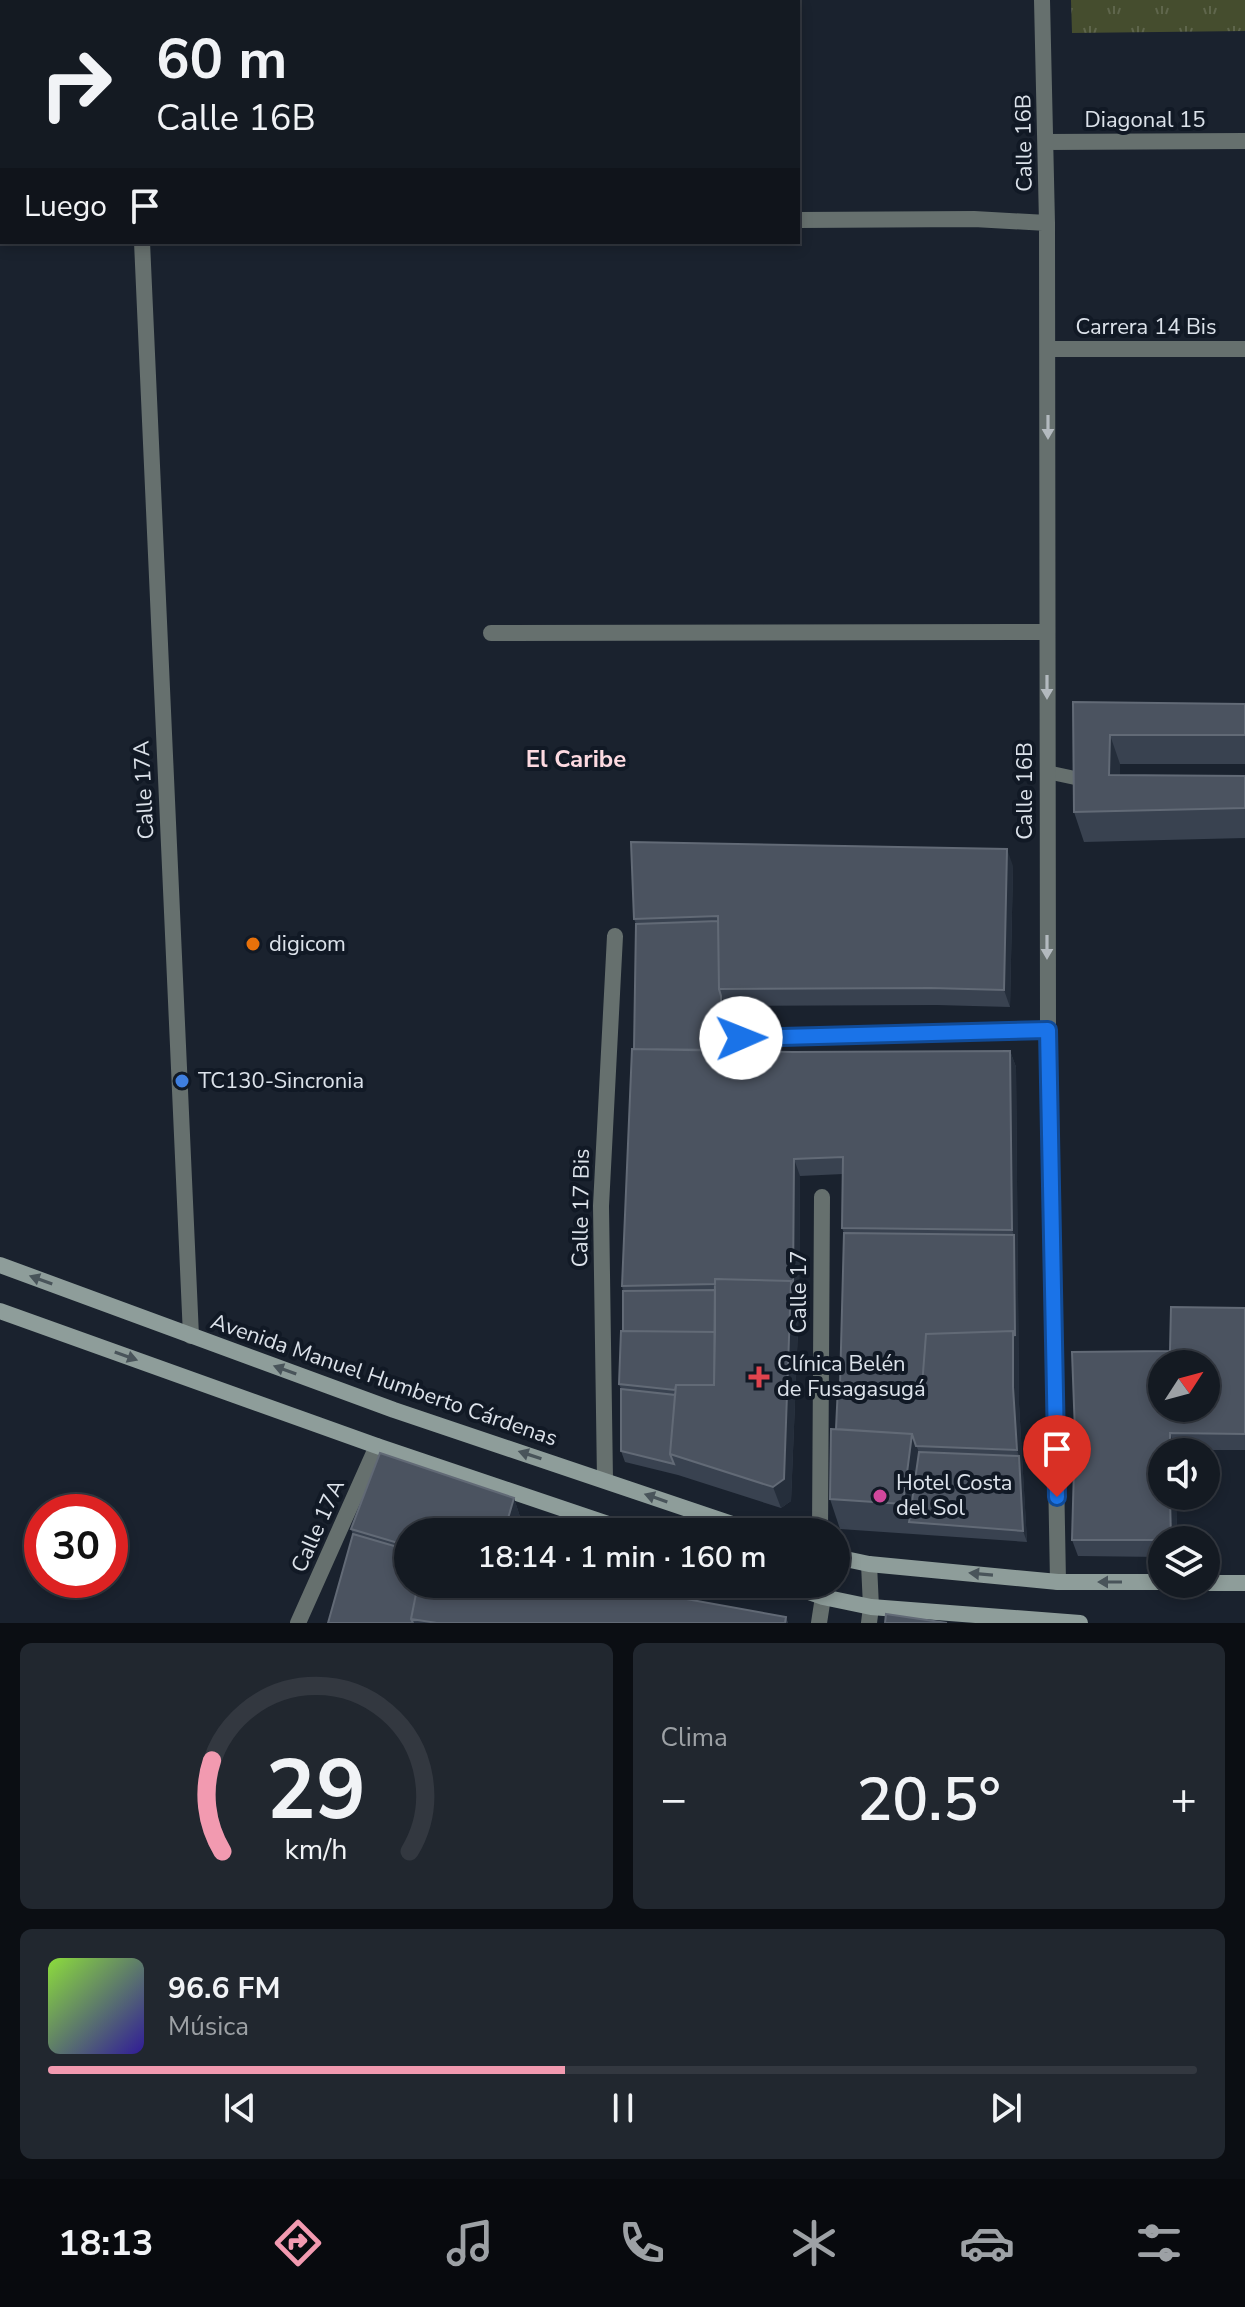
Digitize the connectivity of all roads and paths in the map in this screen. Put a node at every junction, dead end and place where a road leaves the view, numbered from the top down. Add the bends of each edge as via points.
1 (1042, 0) edge
2 (1245, 141) edge
3 (1046, 142) junction
4 (800, 220) edge
5 (1047, 223) junction
6 (142, 244) edge
7 (1048, 349) junction
8 (1245, 349) edge
9 (1047, 632) junction
10 (491, 633) dead end
11 (1047, 772) junction
12 (1075, 778) edge
13 (615, 936) dead end
14 (1048, 1030) junction
15 (741, 1038) dead end
16 (822, 1197) dead end
17 (0, 1265) edge
18 (0, 1311) edge
19 (191, 1336) junction
20 (377, 1446) junction
21 (605, 1480) junction
22 (590, 1518) edge
23 (715, 1518) edge
24 (820, 1518) edge
25 (850, 1560) edge
26 (869, 1564) junction
27 (1058, 1582) junction
28 (1148, 1582) edge
29 (1220, 1583) edge
30 (1245, 1583) edge
31 (822, 1598) edge
32 (838, 1598) edge
33 (870, 1615) edge
34 (298, 1623) edge
35 (819, 1623) edge
36 (1080, 1623) edge

1 - 3 street, Calle 16B
2 - 3 street, Diagonal 15
3 - 5 street, Calle 16B
4 - 5 street
5 - 7 street, Calle 16B
6 - 19 street, Calle 17A
7 - 8 street, Carrera 14 Bis
7 -> 9 street, Calle 16B
9 - 10 street
9 -> 11 street, Calle 16B
11 - 12 lane
11 -> 14 street, Calle 16B
13 - 21 street, Calle 17 Bis via 601,1206
14 - 15 street
14 - 27 street, Calle 16B
16 - 24 street, Calle 17
19 -> 17 main road, Avenida Manuel Humberto Cárdenas
18 -> 20 main road
21 -> 19 main road, Avenida Manuel Humberto Cárdenas
20 - 22 main road
20 - 34 street, Calle 17A
23 -> 21 main road, Avenida Manuel Humberto Cárdenas
25 - 26 main road
27 -> 26 main road
26 - 33 street
28 -> 27 main road
29 - 30 main road
31 - 35 street
32 - 33 main road
33 - 36 main road

